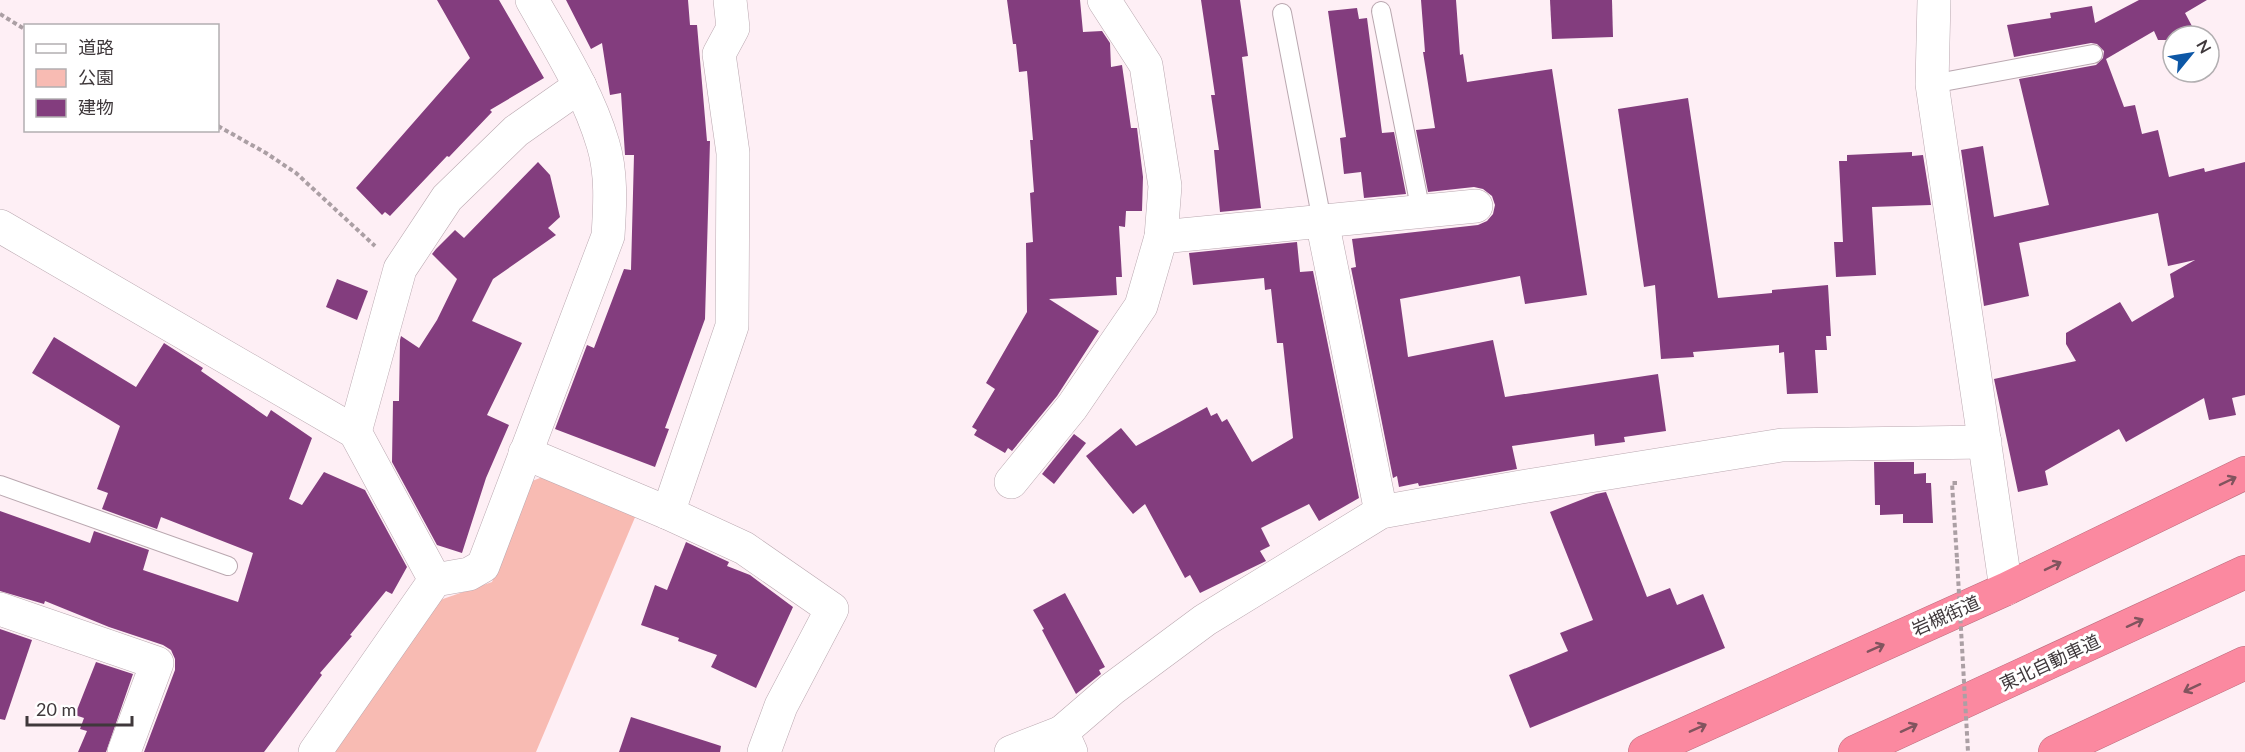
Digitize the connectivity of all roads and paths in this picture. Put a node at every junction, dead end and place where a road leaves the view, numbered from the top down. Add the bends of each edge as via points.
1 (532, 0) edge
2 (730, 0) edge
3 (1104, 0) edge
4 (1934, 0) edge
5 (1381, 11) dead end
6 (1282, 13) dead end
7 (0, 14) edge
8 (24, 29) edge
9 (2093, 54) dead end
10 (1932, 84) junction
11 (580, 86) junction
12 (219, 127) edge
13 (1476, 206) dead end
14 (1421, 212) junction
15 (1322, 221) junction
16 (0, 226) edge
17 (1161, 237) junction
18 (400, 269) junction
19 (355, 432) junction
20 (1985, 442) junction
21 (525, 453) junction
22 (2245, 473) edge
23 (1011, 482) dead end
24 (0, 485) edge
25 (1382, 512) junction
26 (668, 513) junction
27 (1957, 559) dead end
28 (228, 566) dead end
29 (2245, 572) edge
30 (435, 580) junction
31 (2006, 589) junction
32 (0, 609) edge
33 (2245, 663) edge
34 (1067, 742) edge
35 (2062, 749) edge
36 (124, 752) edge
37 (315, 752) edge
38 (764, 752) edge
39 (1011, 752) edge
40 (1645, 752) edge
41 (1855, 752) edge
42 (1968, 752) edge

1 - 11 street
2 - 26 street via 733,28 719,54 733,153 732,326
3 - 17 street via 1146,65 1165,186
4 - 10 street
5 - 14 lane
6 - 15 lane
7 - 8 path
9 - 10 lane
10 - 20 street
11 - 18 street via 516,131 447,198
11 - 21 street via 603,145 610,199 608,236
12 - 18 path via 296,173
13 - 14 street
14 - 15 street
15 - 17 street
15 - 25 street
16 - 19 street
17 - 23 street via 1141,306 1072,407
18 - 19 street
19 - 30 street
20 - 25 street via 1782,446
20 - 31 street
21 - 26 street
21 - 30 street via 483,566 469,574
31 -> 22 highway, 岩槻街道
24 - 28 lane
25 - 34 street via 1205,620 1112,689
26 - 38 street via 744,548 832,609 781,706
27 - 42 path, bridge
41 -> 29 highway, 東北自動車道
30 - 37 street
40 -> 31 highway, 岩槻街道
32 - 36 street via 157,663
33 -> 35 highway
34 - 39 street

